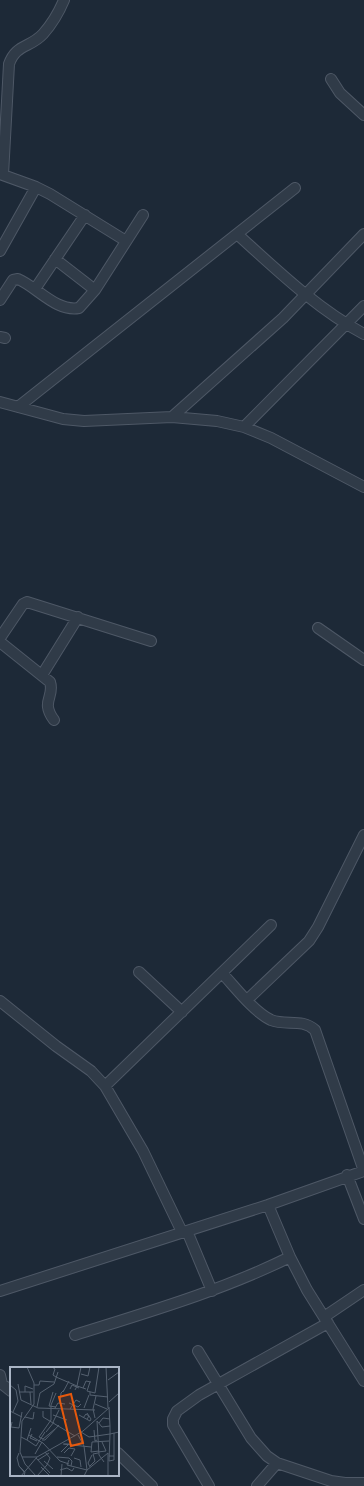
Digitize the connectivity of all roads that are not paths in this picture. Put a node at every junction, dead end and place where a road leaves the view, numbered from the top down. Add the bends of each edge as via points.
1 (64, 0) edge
2 (331, 79) dead end
3 (364, 115) edge
4 (2, 174) edge
5 (36, 186) junction
6 (295, 188) dead end
7 (85, 215) junction
8 (143, 215) dead end
9 (237, 234) junction
10 (364, 234) edge
11 (126, 241) junction
12 (0, 251) edge
13 (55, 259) junction
14 (35, 289) junction
15 (95, 290) junction
16 (307, 295) junction
17 (0, 300) edge
18 (364, 306) edge
19 (347, 325) junction
20 (364, 334) edge
21 (0, 402) edge
22 (18, 407) junction
23 (172, 417) junction
24 (244, 427) junction
25 (364, 487) edge
26 (78, 617) junction
27 (318, 628) dead end
28 (0, 638) edge
29 (151, 640) dead end
30 (0, 642) edge
31 (364, 660) edge
32 (42, 675) junction
33 (54, 720) dead end
34 (364, 835) edge
35 (271, 925) dead end
36 (139, 972) dead end
37 (222, 973) junction
38 (247, 1000) junction
39 (0, 1001) edge
40 (182, 1012) junction
41 (105, 1086) junction
42 (364, 1171) edge
43 (347, 1175) junction
44 (268, 1205) junction
45 (364, 1219) edge
46 (185, 1232) junction
47 (290, 1257) junction
48 (364, 1290) edge
49 (0, 1291) edge
50 (212, 1291) junction
51 (326, 1320) junction
52 (75, 1334) dead end
53 (198, 1350) dead end
54 (364, 1363) edge
55 (355, 1369) junction
56 (0, 1375) edge
57 (364, 1381) edge
58 (220, 1384) junction
59 (10, 1390) edge
60 (119, 1454) edge
61 (277, 1463) junction
62 (364, 1483) edge
63 (152, 1486) edge
64 (209, 1486) edge
65 (257, 1486) edge

1 - 4 street via 43,34 12,55 9,64
2 - 3 street via 340,93
4 - 5 street
5 - 7 street
5 - 12 street
6 - 9 street
7 - 11 street
7 - 13 street
8 - 11 street
9 - 16 street
9 - 22 street
10 - 16 street
11 - 15 street
13 - 14 street
13 - 15 street
14 - 15 street via 74,309 79,308
14 - 17 street via 18,279 13,280
16 - 19 street
16 - 23 street
18 - 19 street
19 - 20 street
19 - 24 street
21 - 22 street
22 - 23 street via 63,418 84,420
23 - 24 street via 217,421
24 - 25 street via 271,438
26 - 28 street via 27,602
26 - 29 street
26 - 32 street
27 - 31 street
30 - 32 street
32 - 33 street via 51,683 47,705 48,712
34 - 38 street via 308,941
35 - 37 street
36 - 40 street
37 - 38 street
37 - 40 street
38 - 42 street via 270,1019 306,1024 315,1030
39 - 41 street via 91,1071
40 - 41 street
41 - 46 street via 143,1151
42 - 43 street
43 - 44 street
43 - 45 street
44 - 46 street
44 - 47 street
46 - 49 street
46 - 50 street
47 - 50 street
47 - 51 street
48 - 51 street
50 - 52 street
51 - 55 street
51 - 58 street
53 - 58 street
54 - 55 street
55 - 57 street
56 - 59 street via 2,1384
58 - 61 street via 251,1438
58 - 64 street via 177,1412 173,1419 173,1425 181,1440
60 - 63 street
61 - 62 street via 331,1481
61 - 65 street

